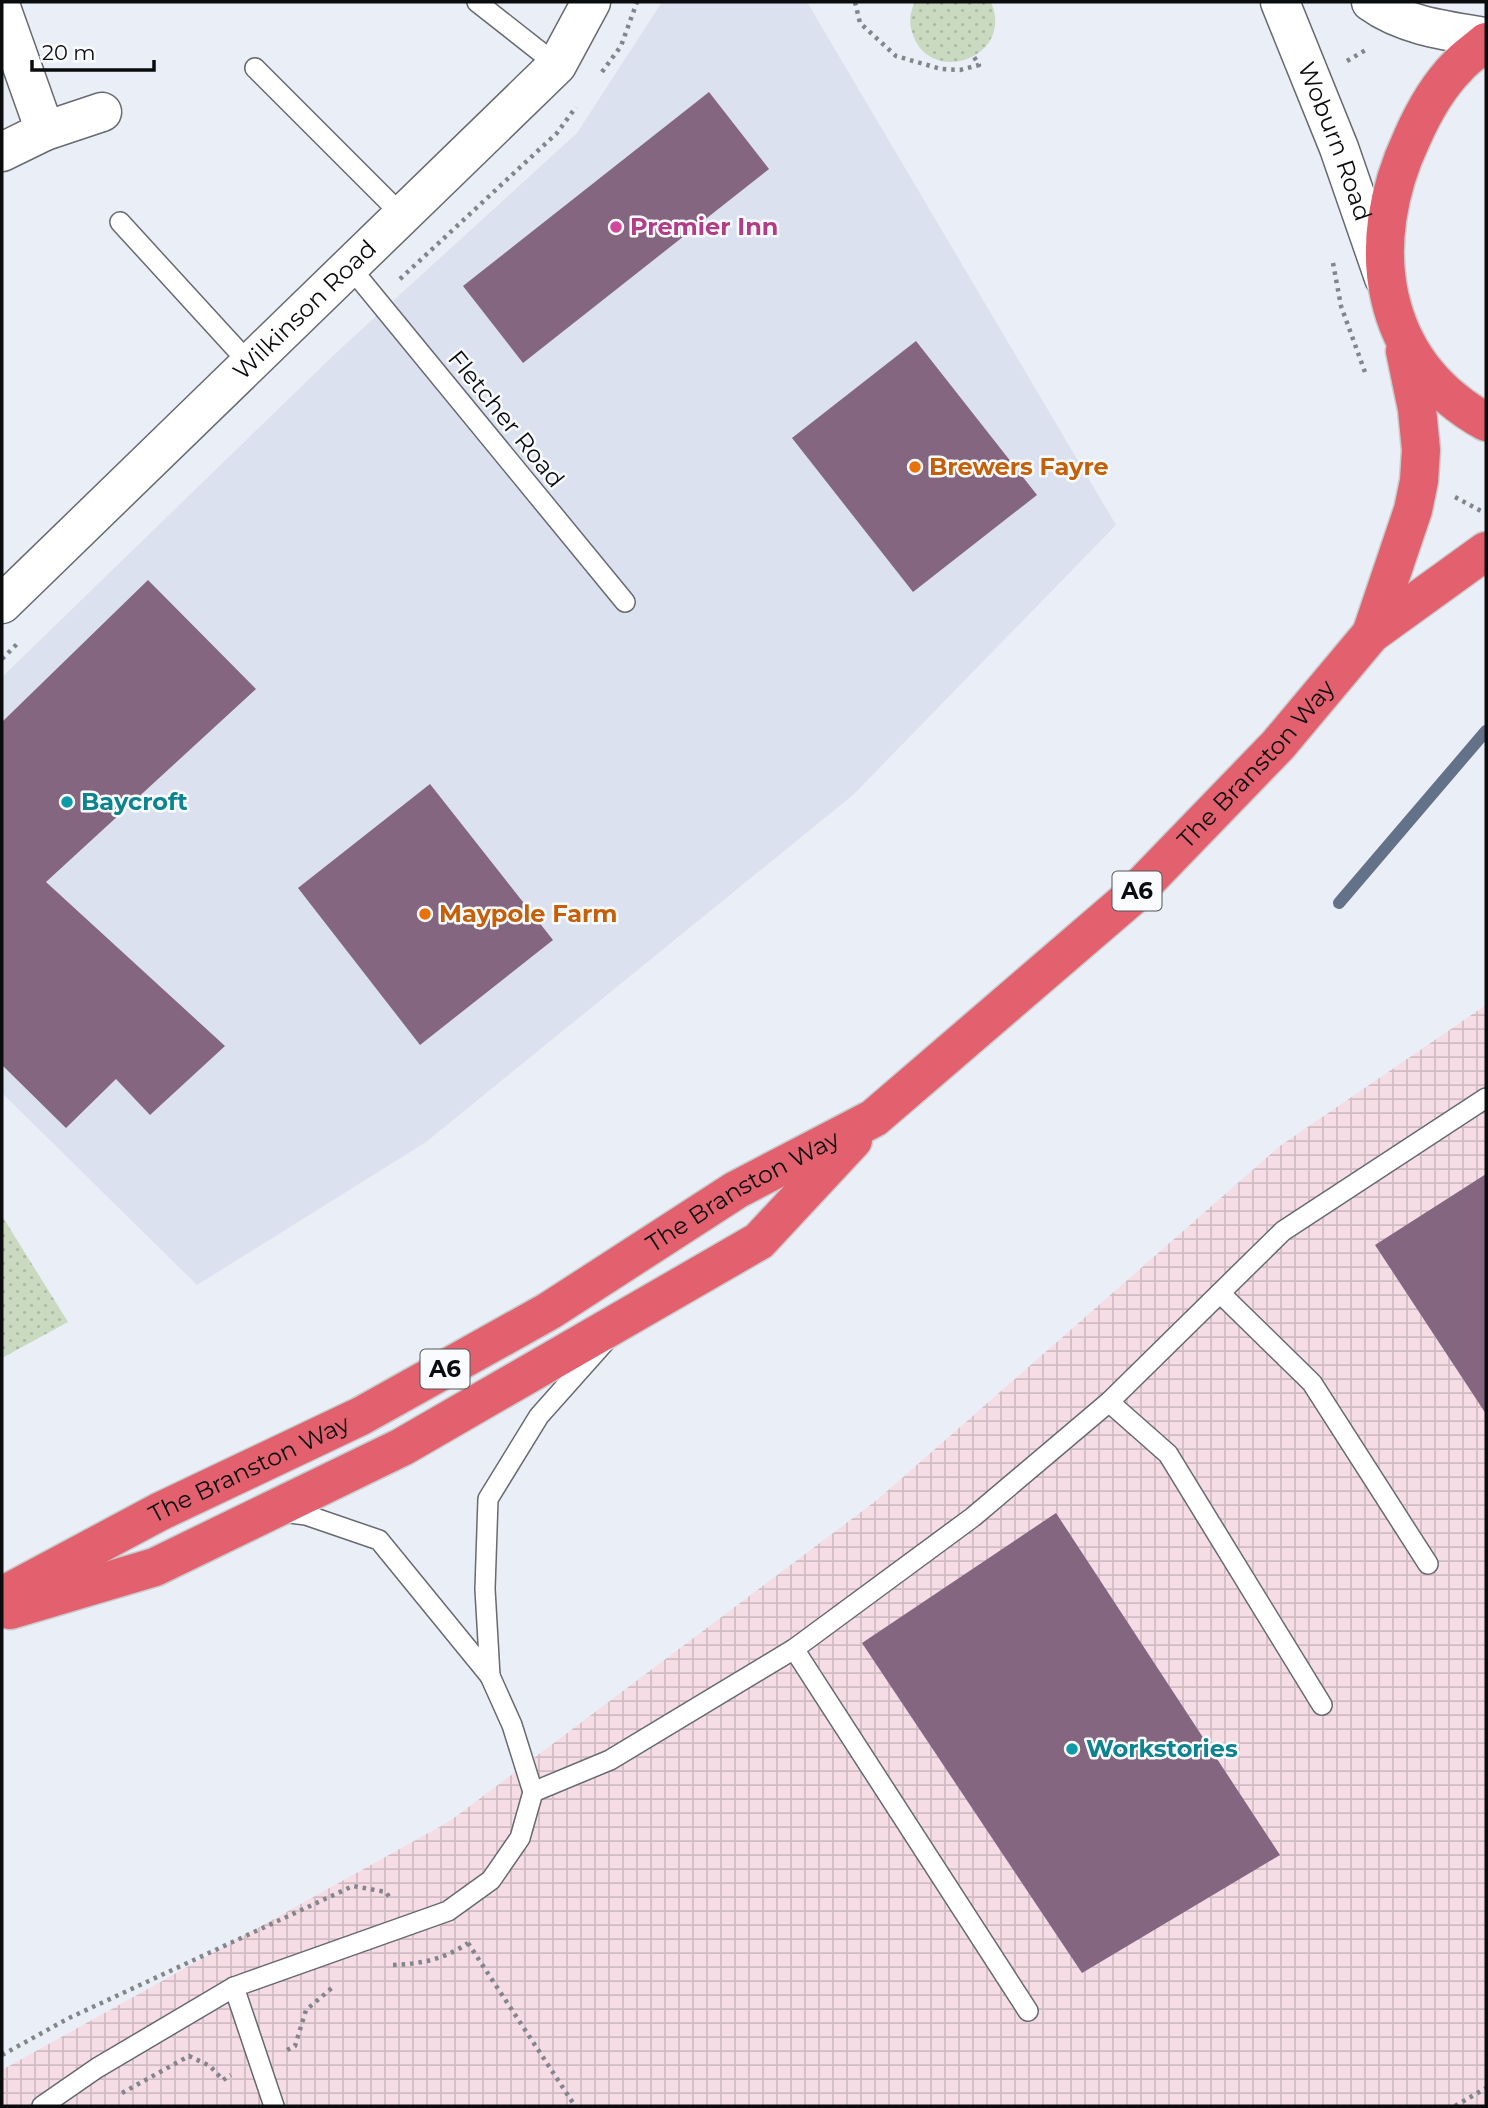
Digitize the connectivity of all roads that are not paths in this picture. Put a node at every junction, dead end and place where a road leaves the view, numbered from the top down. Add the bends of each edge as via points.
1 (477, 2) edge
2 (591, 2) edge
3 (1280, 2) edge
4 (1371, 2) edge
5 (2, 9) edge
6 (1486, 39) edge
7 (557, 65) junction
8 (255, 68) dead end
9 (102, 112) dead end
10 (45, 131) junction
11 (2, 152) edge
12 (402, 215) junction
13 (120, 222) dead end
14 (350, 267) junction
15 (1390, 301) junction
16 (249, 363) junction
17 (1486, 422) edge
18 (1486, 551) edge
19 (625, 602) dead end
20 (2, 604) edge
21 (1371, 634) junction
22 (1486, 1098) edge
23 (874, 1118) junction
24 (1220, 1293) junction
25 (625, 1319) junction
26 (1109, 1402) junction
27 (271, 1510) junction
28 (1428, 1564) dead end
29 (2, 1596) edge
30 (2, 1613) edge
31 (794, 1649) junction
32 (490, 1676) junction
33 (1322, 1705) dead end
34 (533, 1792) junction
35 (234, 1987) junction
36 (1028, 2011) dead end
37 (270, 2104) edge
38 (43, 2106) edge

1 - 7 lane
2 - 7 street, Wilkinson Road
3 - 15 street, Woburn Road via 1339,148
4 - 6 street via 1426,26
5 - 10 street
6 - 15 highway via 1439,89 1403,157 1384,235
7 - 12 street, Wilkinson Road
8 - 12 lane
9 - 10 street
10 - 11 street
12 - 14 street, Wilkinson Road
13 - 16 lane
14 - 16 street, Wilkinson Road
14 - 19 lane, Fletcher Road
15 - 17 highway via 1421,367 1446,395
15 - 21 highway, The Branston Way / A6 via 1417,409 1419,481
16 - 20 street, Wilkinson Road
18 - 21 highway, The Branston Way / A6
21 - 23 highway, The Branston Way / A6 via 1278,745 1131,897
22 - 24 lane via 1283,1231
23 - 25 highway via 759,1241
23 - 29 highway, The Branston Way / A6 via 736,1190 549,1311 360,1416 159,1512
24 - 26 lane
24 - 28 lane via 1312,1383
25 - 27 highway via 402,1447
25 - 32 lane via 539,1416 488,1499 485,1589
26 - 31 lane via 973,1517
26 - 33 lane via 1168,1454
27 - 30 highway via 155,1567
27 - 32 lane via 306,1515 379,1540
31 - 34 lane via 611,1760
31 - 36 lane
32 - 34 lane via 513,1725
34 - 35 lane via 520,1838 491,1880 448,1912
35 - 37 lane
35 - 38 lane via 97,2068

